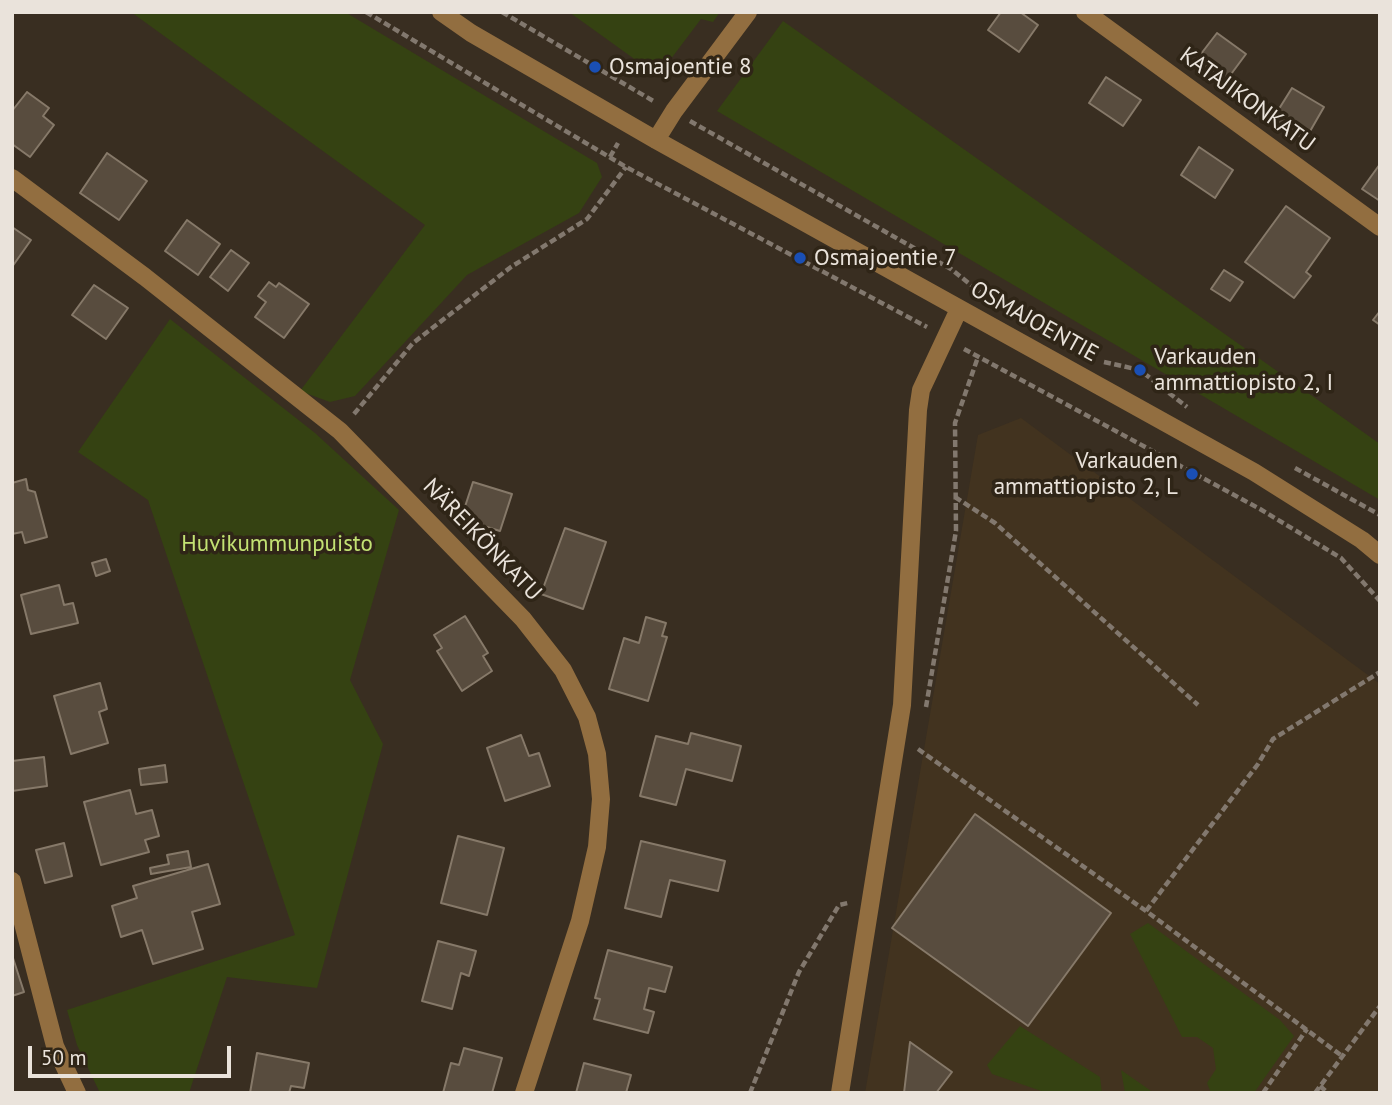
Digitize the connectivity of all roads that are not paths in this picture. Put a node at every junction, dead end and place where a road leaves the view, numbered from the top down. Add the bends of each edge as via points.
1 (442, 12) edge
2 (748, 12) edge
3 (1085, 12) edge
4 (656, 140) junction
5 (12, 178) edge
6 (1380, 227) edge
7 (959, 309) junction
8 (1380, 555) edge
9 (12, 881) edge
10 (77, 1093) edge
11 (524, 1093) edge
12 (840, 1093) edge

1 - 4 street, OSMAJOENTIE
2 - 4 street
3 - 6 street, KATAJIKONKATU
4 - 7 street, OSMAJOENTIE
5 - 11 street, NÄREIKÖNKATU via 340,431 523,619 563,670 587,717 597,754 601,799 597,847 580,921
7 - 8 street, OSMAJOENTIE via 1254,472
7 - 12 street via 921,390 902,705
9 - 10 street via 55,1046

